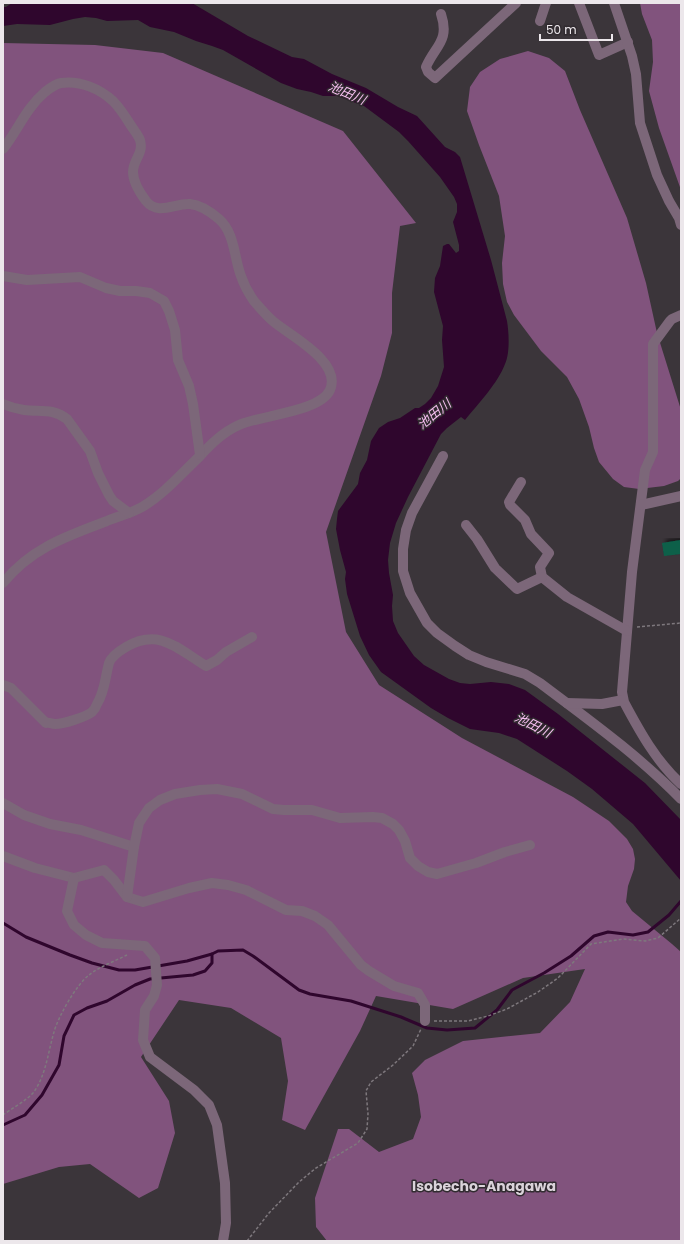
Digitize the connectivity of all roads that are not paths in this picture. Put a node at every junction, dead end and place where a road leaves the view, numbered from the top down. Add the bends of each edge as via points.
1 (516, 3) edge
2 (546, 3) edge
3 (579, 3) edge
4 (614, 3) edge
5 (441, 14) dead end
6 (540, 21) dead end
7 (628, 42) junction
8 (3, 149) edge
9 (681, 225) edge
10 (3, 276) edge
11 (681, 315) edge
12 (3, 404) edge
13 (200, 455) junction
14 (443, 456) dead end
15 (521, 482) dead end
16 (681, 496) edge
17 (641, 505) junction
18 (129, 513) junction
19 (466, 525) dead end
20 (542, 577) junction
21 (3, 583) edge
22 (627, 630) junction
23 (252, 637) dead end
24 (3, 685) edge
25 (623, 700) junction
26 (567, 703) junction
27 (681, 784) edge
28 (681, 799) edge
29 (3, 803) edge
30 (530, 845) dead end
31 (134, 847) junction
32 (3, 856) edge
33 (74, 878) junction
34 (127, 897) junction
35 (425, 1021) road end
36 (223, 1241) edge

1 - 5 street via 435,78 426,67 441,43 444,33
2 - 6 street
3 - 7 street via 599,55
4 - 7 street
7 - 9 street via 636,74 640,122 657,174
8 - 13 street via 31,106 56,85 79,84 104,93 119,108 140,140 141,151 132,172 137,187 147,203 158,209 192,204 220,220 229,233 240,275 255,302 273,321 311,349 325,364 332,383 326,397 295,411 237,426 214,441
10 - 13 street via 27,280 80,277 120,292 150,293 164,301 170,311 175,330 178,360 189,386
11 - 17 street via 670,321 653,344 653,452 645,470
12 - 18 street via 11,408 55,412 67,419 90,451 109,495
13 - 18 street via 157,497
14 - 26 street via 412,513 406,530 403,571 410,593 427,623 455,646 480,660 525,674
15 - 20 street via 509,502 525,520 531,534 549,552 540,567
16 - 17 street
17 - 22 street
18 - 21 street via 56,541 27,559
19 - 20 street via 495,568 517,589
20 - 22 street via 567,597
22 - 25 street
23 - 24 street via 206,666 169,642 152,639 135,642 123,648 110,661 102,695 93,712 78,720 46,723 11,688
25 - 26 street via 602,704
25 - 27 street via 655,755
26 - 28 street via 629,750
29 - 31 street via 24,815 50,824 81,830
30 - 31 street via 476,864 437,874 428,872 410,858 399,830 382,818 340,818 312,810 284,810 273,808 242,794 217,789 175,794 160,800 149,808 139,823
31 - 34 street
32 - 33 street
33 - 34 street via 104,870
33 - 36 street via 67,911 74,925 102,943 145,946 155,958 157,985 154,996 145,1010 143,1040 150,1057 194,1090 209,1105 217,1126 225,1184 226,1223
34 - 35 street via 143,902 212,883 246,890 286,910 302,911 315,916 328,925 369,972 394,986 418,994 425,1005

